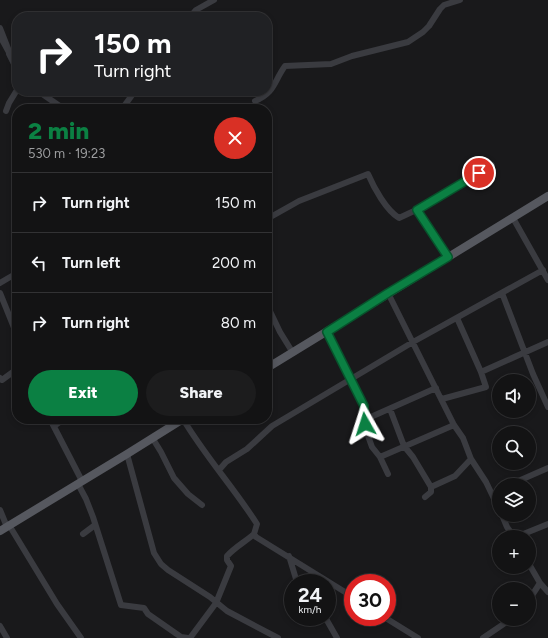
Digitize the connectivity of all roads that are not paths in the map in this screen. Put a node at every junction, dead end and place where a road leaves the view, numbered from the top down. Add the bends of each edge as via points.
1 (214, 0) edge
2 (460, 0) edge
3 (194, 12) edge
4 (0, 28) edge
5 (0, 37) edge
6 (12, 60) edge
7 (272, 89) edge
8 (13, 96) edge
9 (45, 96) edge
10 (266, 96) edge
11 (255, 101) dead end
12 (57, 104) edge
13 (6, 111) dead end
14 (492, 165) dead end
15 (548, 196) edge
16 (417, 210) junction
17 (272, 216) edge
18 (514, 218) junction
19 (448, 257) junction
20 (543, 270) junction
21 (12, 276) edge
22 (548, 280) edge
23 (0, 283) edge
24 (0, 293) edge
25 (388, 293) junction
26 (502, 293) junction
27 (272, 315) edge
28 (457, 318) junction
29 (12, 323) edge
30 (327, 332) junction
31 (413, 342) junction
32 (548, 342) edge
33 (524, 351) junction
34 (292, 353) junction
35 (272, 365) edge
36 (481, 372) junction
37 (12, 373) edge
38 (0, 378) edge
39 (351, 378) junction
40 (436, 388) junction
41 (545, 394) edge
42 (442, 399) junction
43 (548, 408) edge
44 (390, 409) junction
45 (364, 420) junction
46 (57, 424) edge
47 (175, 424) edge
48 (186, 424) edge
49 (454, 425) junction
50 (54, 426) joint
51 (152, 439) junction
52 (404, 446) junction
53 (127, 454) junction
54 (380, 457) junction
55 (471, 459) junction
56 (548, 468) edge
57 (219, 470) junction
58 (388, 474) dead end
59 (525, 478) edge
60 (80, 482) junction
61 (431, 487) junction
62 (492, 492) edge
63 (425, 498) dead end
64 (202, 505) dead end
65 (0, 510) edge
66 (548, 524) edge
67 (95, 525) junction
68 (5, 527) edge
69 (533, 530) edge
70 (83, 534) dead end
71 (254, 534) junction
72 (289, 556) junction
73 (294, 574) edge
74 (535, 574) edge
75 (540, 583) junction
76 (536, 589) edge
77 (344, 591) edge
78 (548, 592) edge
79 (216, 603) junction
80 (396, 624) edge
81 (0, 626) edge
82 (330, 626) edge
83 (502, 626) edge
84 (7, 638) edge
85 (81, 638) edge
86 (189, 638) edge
87 (278, 638) edge
88 (337, 638) edge
89 (418, 638) edge
90 (483, 638) edge

1 - 3 street
2 - 7 street via 444,5 426,29 408,42 352,56 332,64 285,66
4 - 5 street via 11,56
5 - 6 street
8 - 13 street
9 - 12 street
10 - 11 street
14 - 16 street
15 - 18 main road
16 - 17 street via 399,218 393,214 368,174 298,201
16 - 19 street
18 - 19 main road
18 - 20 street
19 - 25 main road
20 - 22 street
20 - 26 street
21 - 23 street
24 - 29 street
25 - 30 main road
25 - 31 street
26 - 28 street
26 - 33 street
27 - 34 street
28 - 31 street
28 - 36 street
30 - 34 main road
30 - 39 street
31 - 39 street
31 - 40 street
32 - 33 street
33 - 36 street
33 - 41 street
34 - 35 main road
36 - 42 street via 486,387
37 - 38 street via 2,380
39 - 45 street via 364,406
39 - 57 street via 272,426
40 - 42 street
40 - 44 street
41 - 43 street
42 - 49 street
44 - 45 street
44 - 52 street
45 - 54 street via 372,447
46 - 50 street
47 - 51 main road
48 - 57 street
49 - 52 street
49 - 55 street via 463,438
50 - 60 street
51 - 53 main road
51 - 64 street via 174,478
52 - 54 street
52 - 61 street
53 - 60 main road
53 - 79 street via 154,553 168,570
54 - 58 street
55 - 61 street via 455,476
55 - 62 street
56 - 59 street
57 - 71 street via 257,524
60 - 67 street
60 - 68 main road
61 - 63 street via 431,492
65 - 68 street
66 - 69 street
67 - 70 street
67 - 86 street via 121,606 144,608 148,614 181,637
68 - 85 street
71 - 72 street
71 - 79 street via 227,556 232,566
72 - 73 street
72 - 77 street
74 - 75 street
75 - 76 street
75 - 78 street
79 - 86 street
79 - 87 street
80 - 89 street
81 - 84 street
82 - 88 street
83 - 90 street

